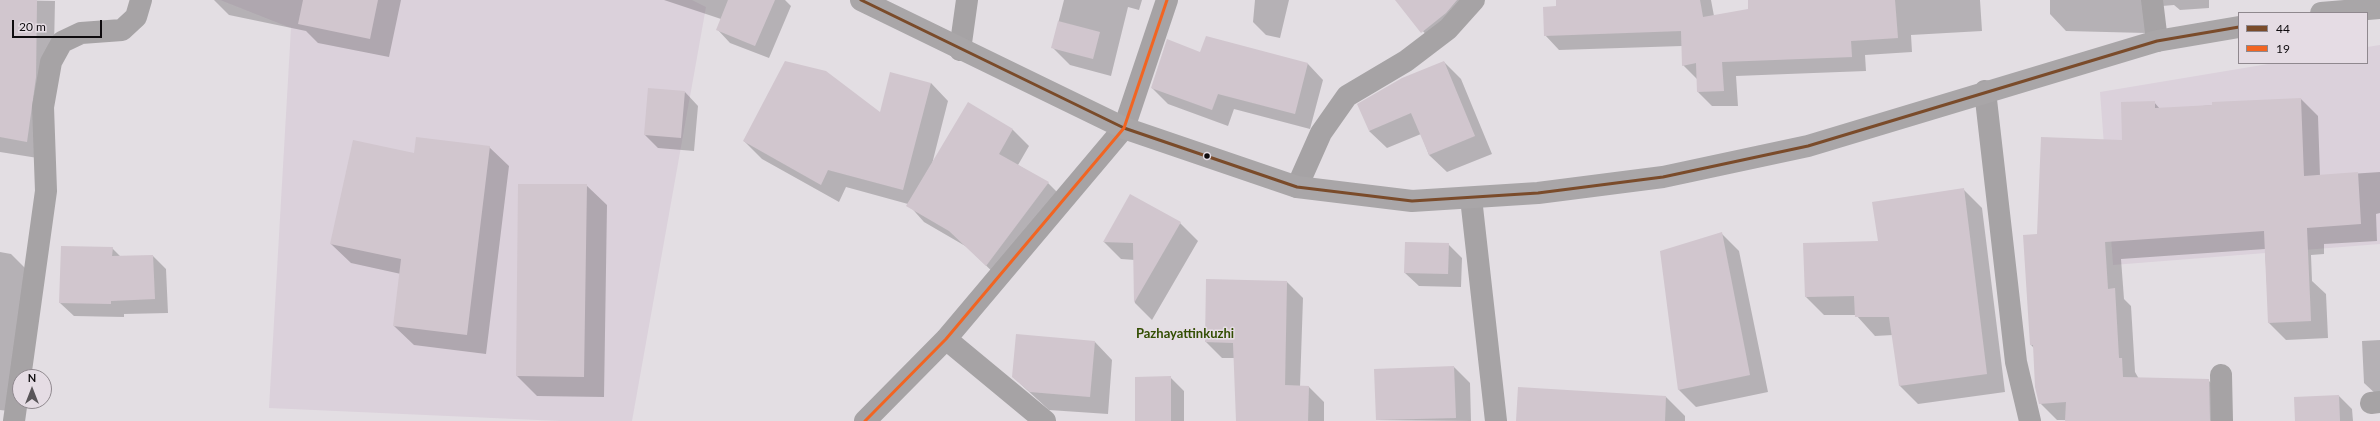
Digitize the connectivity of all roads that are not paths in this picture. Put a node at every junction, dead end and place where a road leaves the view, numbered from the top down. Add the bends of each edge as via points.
1 (141, 0) edge
2 (860, 0) edge
3 (967, 0) edge
4 (1167, 0) edge
5 (1474, 0) edge
6 (2152, 0) edge
7 (2380, 8) edge
8 (2333, 12) edge
9 (2238, 27) edge
10 (2157, 41) junction
11 (960, 50) junction
12 (1985, 91) junction
13 (1124, 128) junction
14 (1297, 187) junction
15 (1471, 198) junction
16 (946, 339) junction
17 (2221, 375) dead end
18 (14, 421) edge
19 (865, 421) edge
20 (1045, 421) edge
21 (1496, 421) edge
22 (2030, 421) edge
23 (2222, 421) edge

1 - 18 street via 136,17 122,30 81,33 62,42 51,62 43,107 46,191
2 - 11 main road
3 - 11 street
4 - 13 street
5 - 14 street via 1448,29 1406,61 1347,96 1321,133
6 - 10 street
7 - 8 main road
9 - 10 main road
10 - 12 main road
11 - 13 main road
12 - 15 main road via 1808,146 1663,177 1538,193
12 - 22 street via 2016,362
13 - 14 main road
13 - 16 street
14 - 15 main road via 1412,201
15 - 21 street
16 - 19 street
16 - 20 street
17 - 23 street

